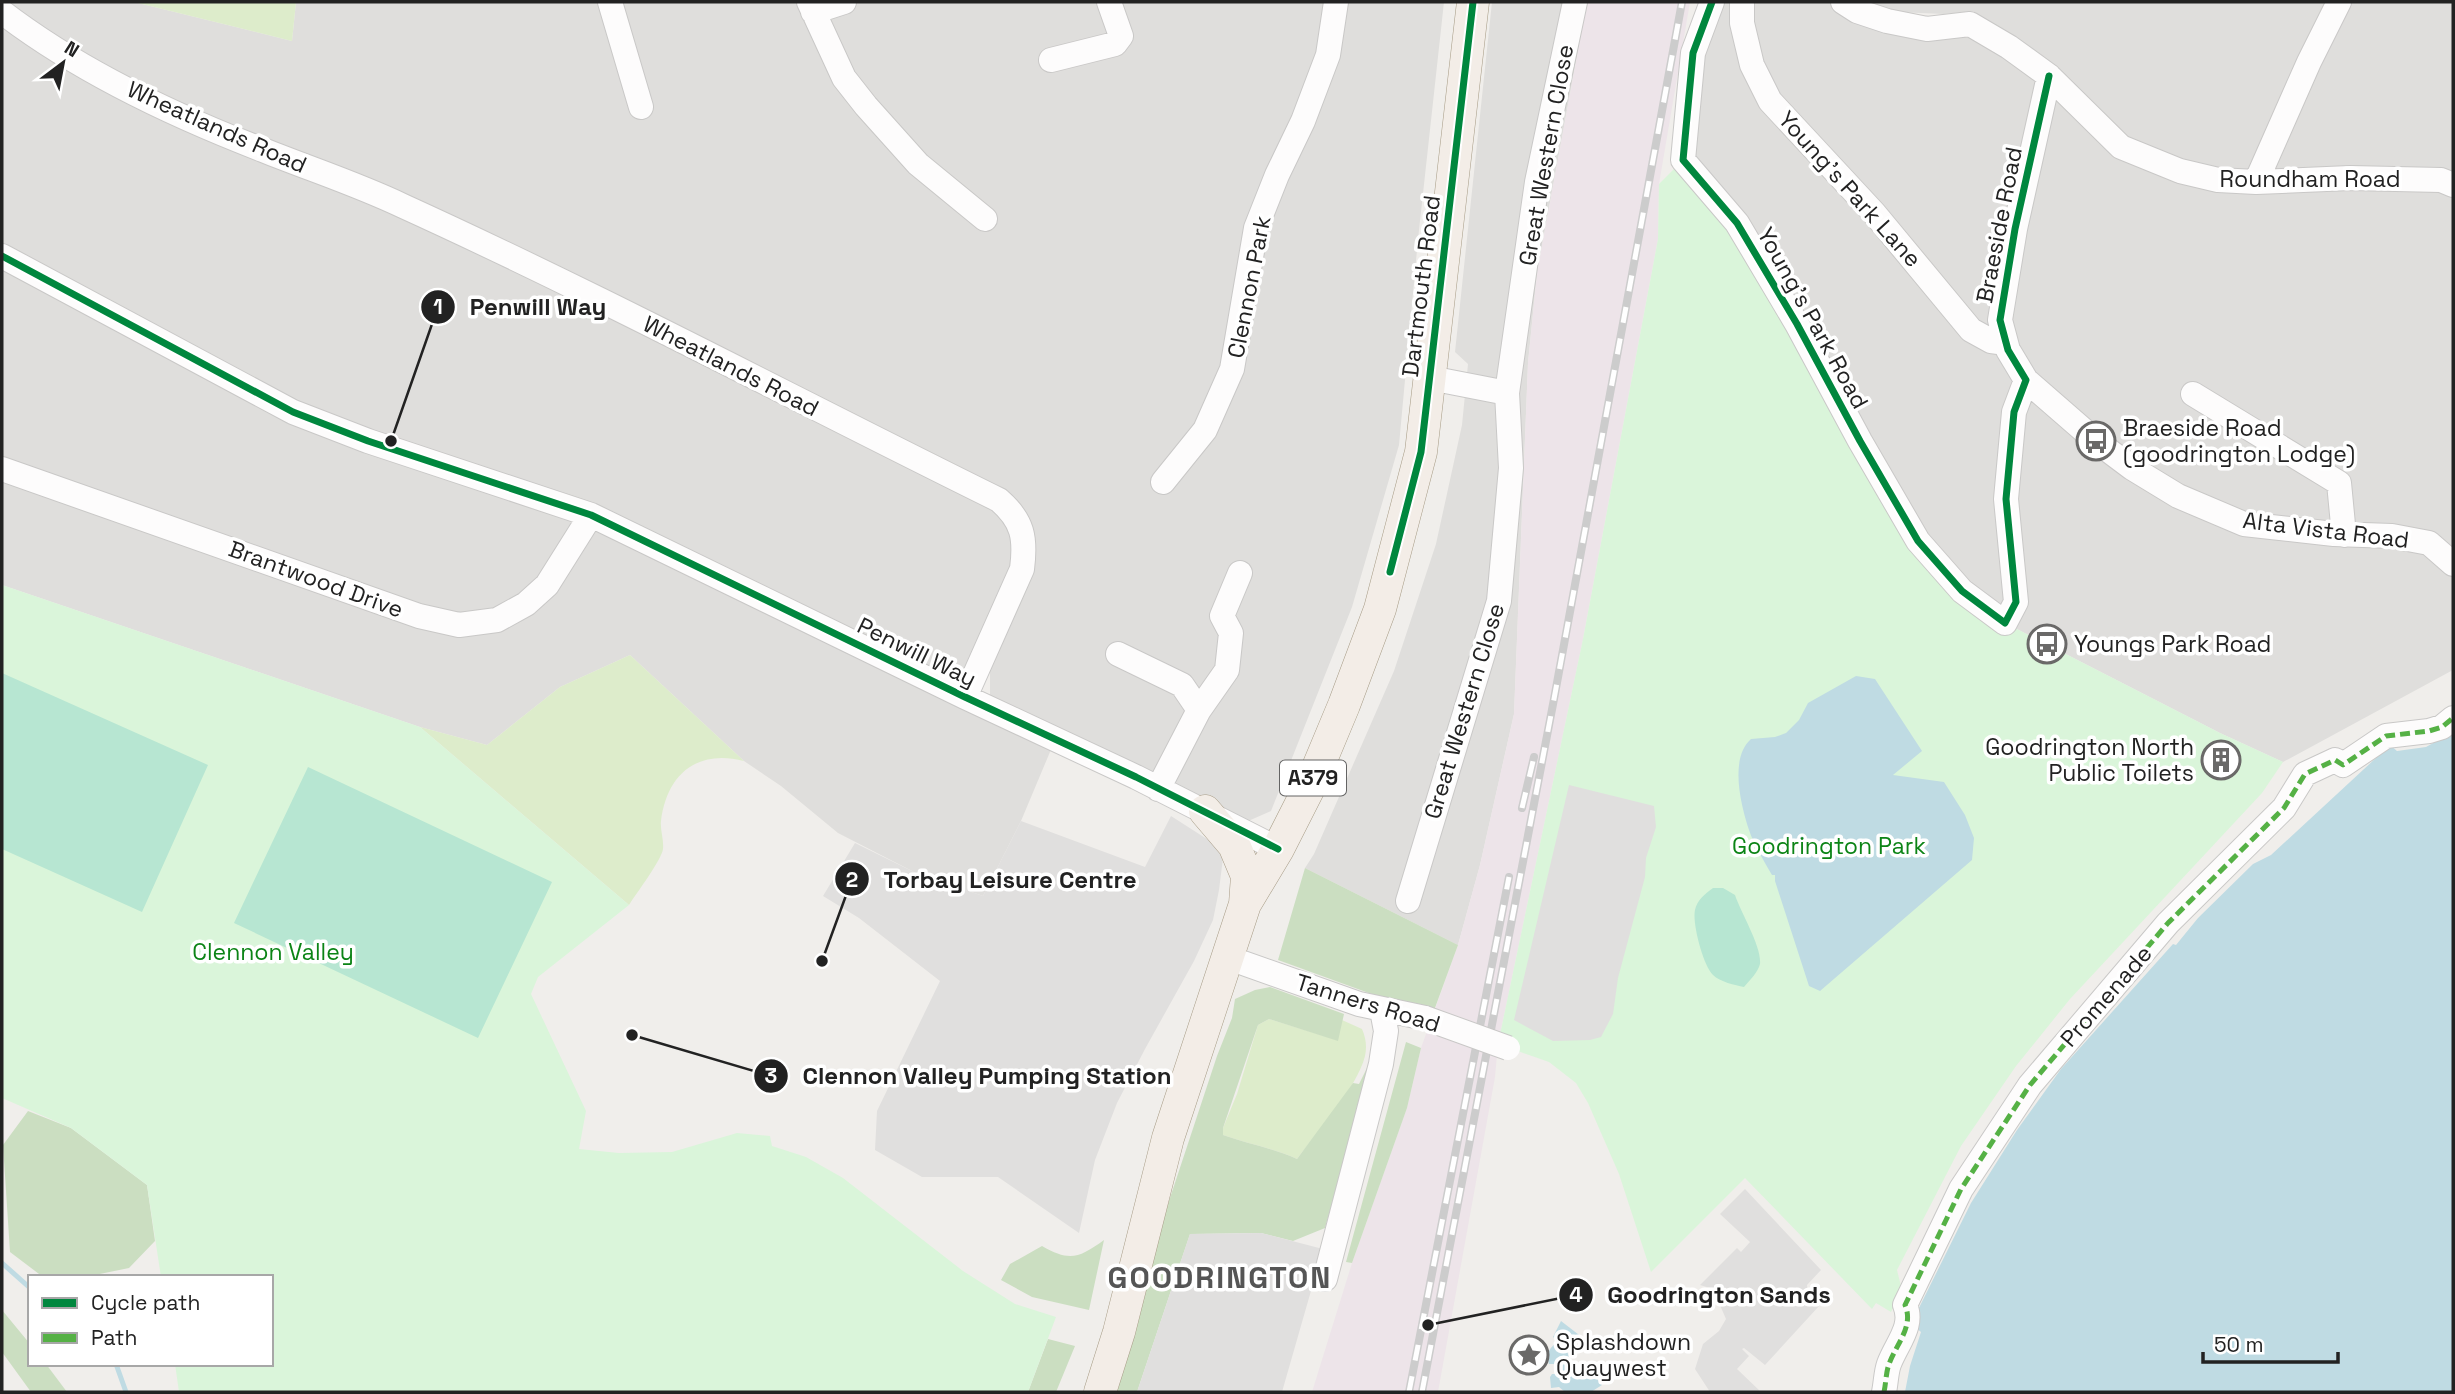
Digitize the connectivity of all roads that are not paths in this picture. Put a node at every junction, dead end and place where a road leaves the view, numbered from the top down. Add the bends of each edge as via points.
1 (610, 2) edge
2 (844, 2) edge
3 (1109, 2) edge
4 (1336, 2) edge
5 (1473, 2) edge
6 (1575, 2) edge
7 (1712, 2) edge
8 (1742, 2) edge
9 (1843, 2) edge
10 (2339, 2) edge
11 (811, 7) edge
12 (2, 12) edge
13 (1974, 13) edge
14 (1051, 60) dead end
15 (2049, 76) junction
16 (641, 107) dead end
17 (2256, 182) junction
18 (2453, 185) edge
19 (985, 219) dead end
20 (2, 256) edge
21 (2006, 343) junction
22 (1430, 378) junction
23 (2026, 380) junction
24 (1507, 393) junction
25 (2193, 394) dead end
26 (2, 469) edge
27 (1163, 482) dead end
28 (591, 515) junction
29 (2344, 535) junction
30 (2453, 564) edge
31 (1240, 573) dead end
32 (1118, 654) dead end
33 (965, 697) junction
34 (1199, 710) junction
35 (2453, 718) edge
36 (1158, 789) junction
37 (1205, 811) junction
38 (1278, 849) junction
39 (1408, 901) dead end
40 (1245, 904) junction
41 (1228, 958) junction
42 (1382, 1010) junction
43 (1508, 1048) dead end
44 (1325, 1279) dead end
45 (1100, 1392) edge
46 (1884, 1392) edge

1 - 16 street
2 - 11 street
3 - 14 street via 1121,36 1115,44
4 - 27 street, Clennon Park via 1328,55 1256,228 1232,369 1205,430
5 - 22 main road, Dartmouth Road / A379
6 - 24 street, Great Western Close via 1537,182
7 - 23 street, Young's Park Road via 1693,53 1683,160 1737,223 1918,541 1962,591 2005,622 2016,602 2006,499 2014,412
8 - 21 street, Young's Park Lane via 1752,65 1770,101 1874,213 1971,330
9 - 13 street, Roundham Road via 1887,21 1927,29
10 - 17 street
11 - 19 street via 844,78 866,106 918,164
12 - 33 street, Wheatlands Road via 97,73 178,114 362,187 505,252 999,500 1014,513 1023,532 1022,569
13 - 15 street, Roundham Road via 2009,47
15 - 17 street, Roundham Road via 2121,147 2180,171
15 - 21 street, Braeside Road via 2004,287 2000,320
17 - 18 street, Roundham Road via 2350,178 2441,180
20 - 28 street, Penwill Way via 293,412
21 - 23 street, Braeside Road
22 - 24 street
22 - 38 main road, Dartmouth Road / A379 via 1421,452 1380,609 1311,784
23 - 29 street, Alta Vista Road via 2096,442 2178,496 2244,524
24 - 39 street, Great Western Close via 1511,468 1500,601
25 - 29 street via 2339,483
26 - 28 street, Brantwood Drive via 419,616 459,625 497,620 526,604 547,585
28 - 33 street, Penwill Way
29 - 30 street, Alta Vista Road via 2392,536 2429,543
31 - 34 street via 1222,616 1231,633 1227,670
32 - 34 street via 1182,685
33 - 36 street, Penwill Way
34 - 36 street
35 - 46 street, Promenade via 2429,732 2386,736 2343,765 2335,760 2305,774 2284,808 2168,923 2030,1085 1961,1189 1905,1305 1909,1315 1906,1328 1888,1366
36 - 37 street, Penwill Way
37 - 38 street, Penwill Way
37 - 40 main road, A379 via 1234,845 1247,876
38 - 40 main road, Dartmouth Road / A379
40 - 41 main road, Dartmouth Road / A379
41 - 42 street, Tanners Road
41 - 45 main road, Dartmouth Road / A379 via 1168,1138
42 - 43 street, Tanners Road, bridge via 1425,1018
42 - 44 street via 1386,1031 1381,1064

